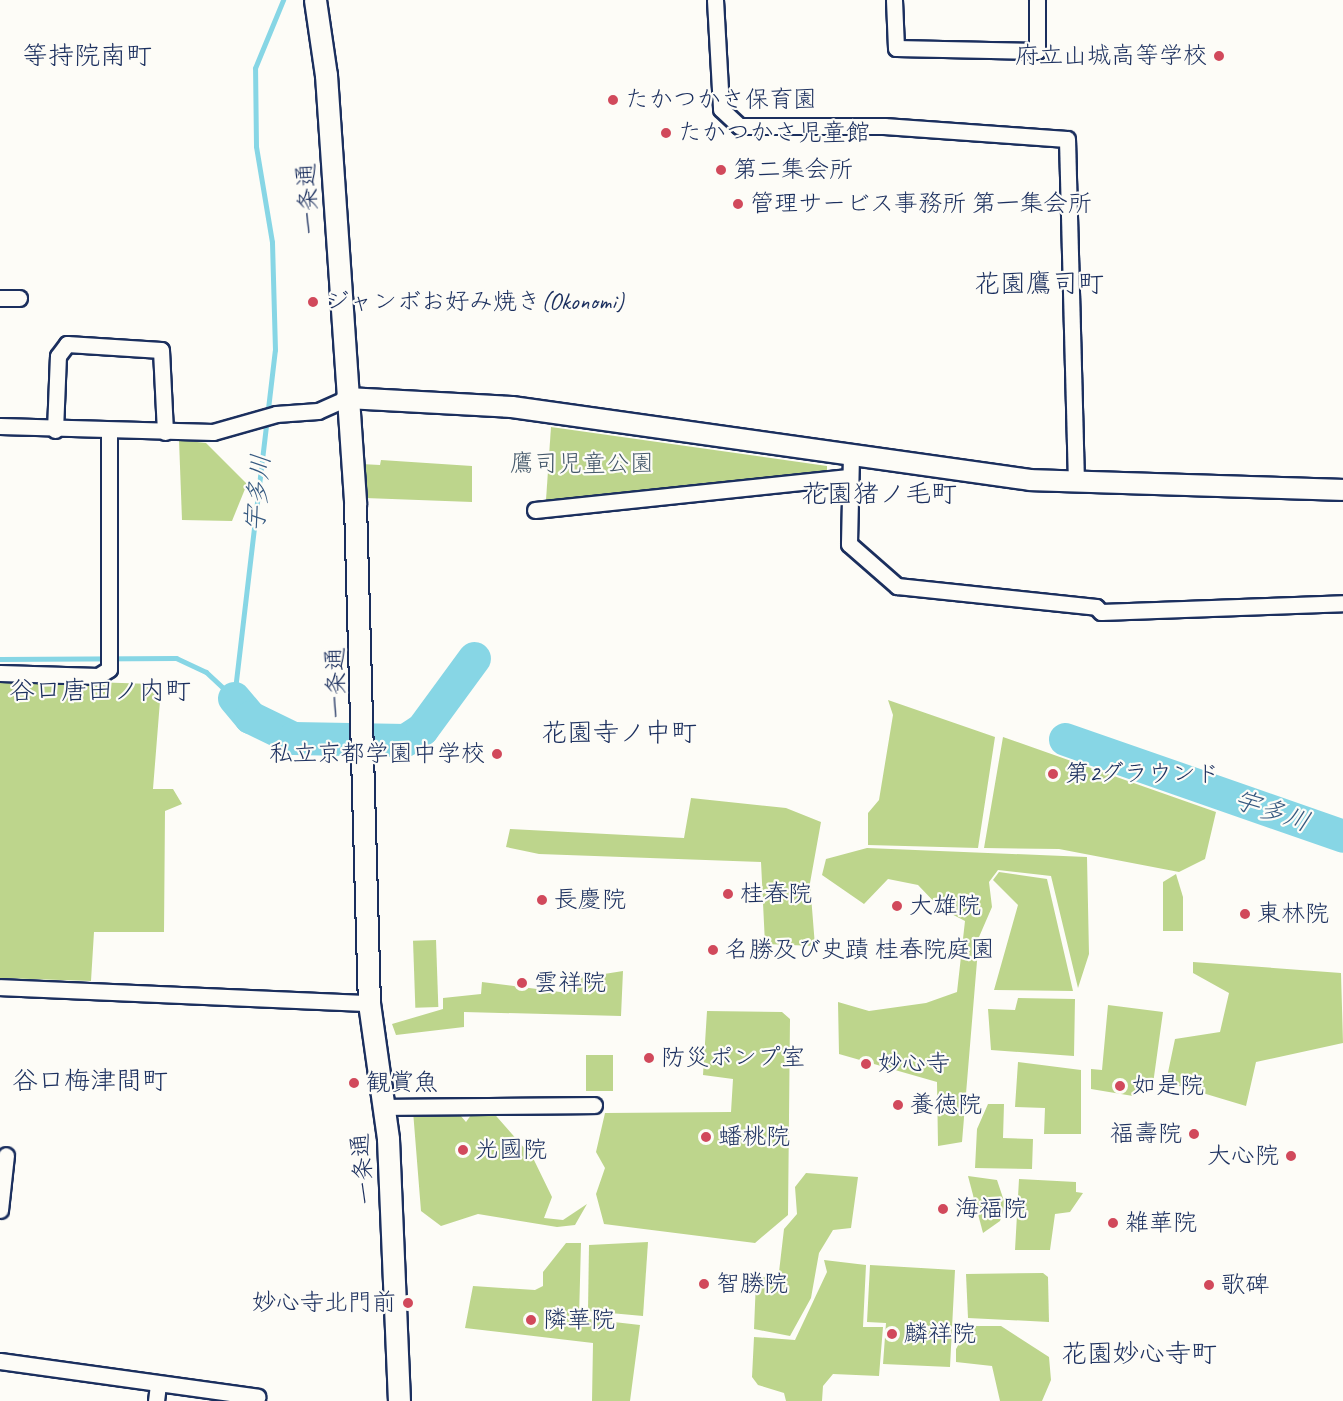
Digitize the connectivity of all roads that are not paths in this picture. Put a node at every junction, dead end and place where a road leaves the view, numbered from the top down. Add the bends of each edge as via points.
1 (315, 0) edge
2 (715, 0) edge
3 (894, 0) edge
4 (1037, 0) edge
5 (0, 298) edge
6 (19, 298) dead end
7 (347, 398) junction
8 (0, 426) edge
9 (55, 430) junction
10 (109, 432) junction
11 (165, 432) junction
12 (850, 455) junction
13 (848, 477) junction
14 (1076, 482) junction
15 (1343, 490) edge
16 (535, 510) dead end
17 (1343, 603) edge
18 (0, 673) edge
19 (0, 987) edge
20 (369, 1004) junction
21 (594, 1105) dead end
22 (383, 1107) junction
23 (6, 1155) dead end
24 (0, 1210) edge
25 (0, 1361) edge
26 (158, 1384) junction
27 (258, 1397) dead end
28 (156, 1401) edge
29 (399, 1401) edge

1 - 7 main road, 一条通 via 326,75
2 - 14 street via 721,109 739,126 884,126 1067,139
3 - 4 street via 896,48 1037,51
5 - 6 street
7 - 11 street via 318,411 269,417 213,432
7 - 12 street via 512,407
7 - 20 main road, 一条通
8 - 9 street
9 - 10 street
9 - 11 street via 58,356 67,344 161,350
10 - 11 street
10 - 18 street via 108,669 98,676
12 - 13 street
12 - 14 street
13 - 16 street
13 - 17 street via 849,544 897,586 1096,607 1101,612
14 - 15 street
19 - 20 street
20 - 22 main road, 一条通
21 - 22 street
22 - 29 main road, 一条通 via 399,1305
23 - 24 street
25 - 26 street
26 - 27 street
26 - 28 street

